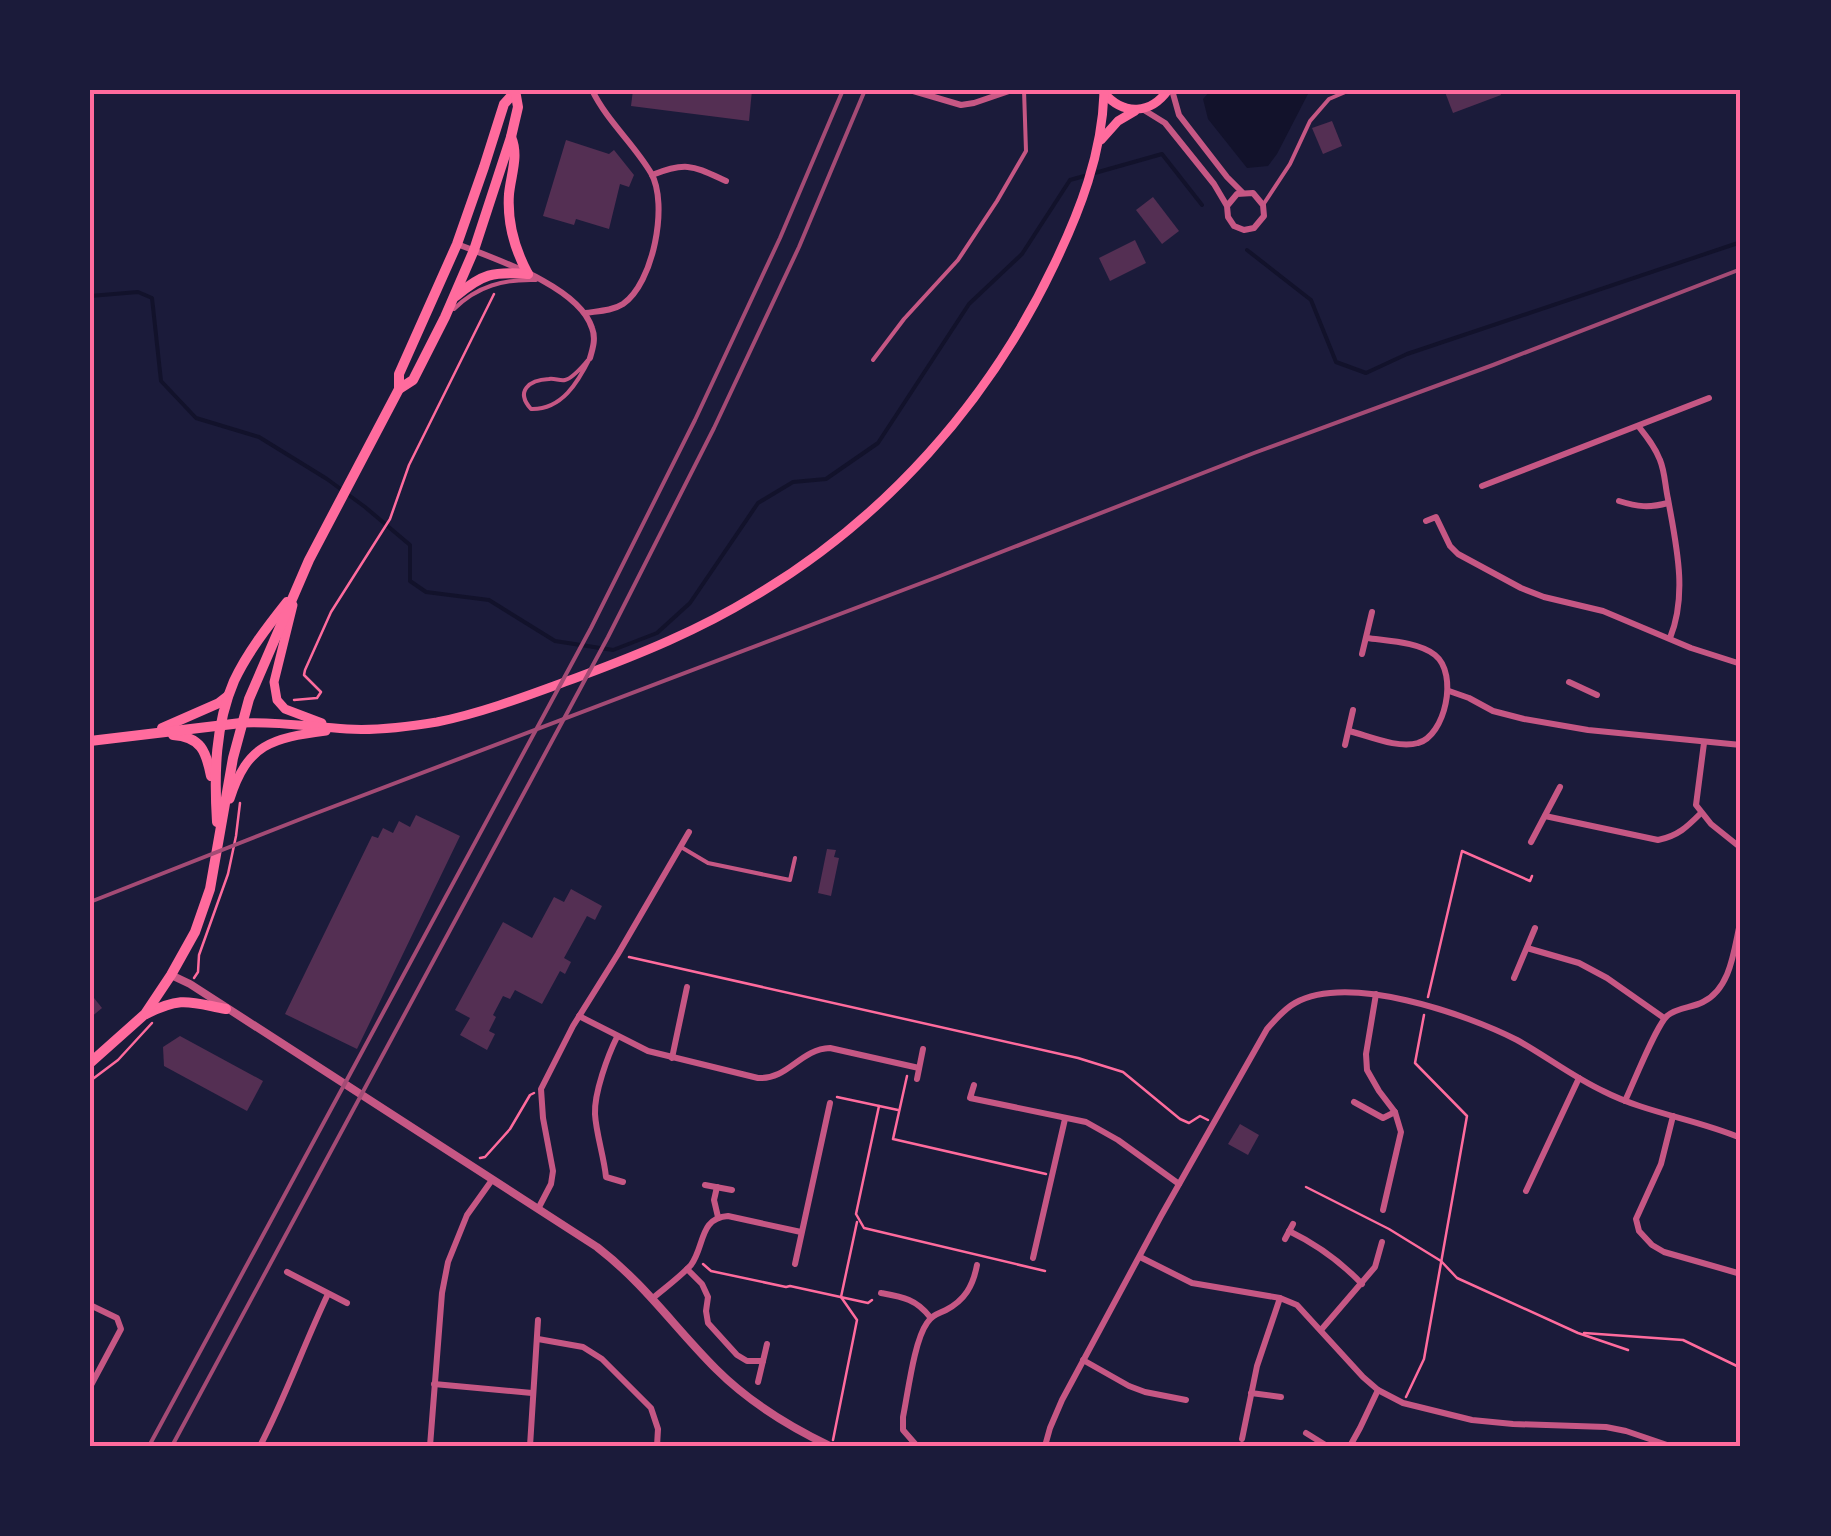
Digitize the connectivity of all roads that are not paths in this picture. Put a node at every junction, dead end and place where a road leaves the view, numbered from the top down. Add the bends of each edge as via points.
1 (592, 90) edge
2 (910, 90) edge
3 (1012, 90) edge
4 (1024, 90) edge
5 (1170, 90) edge
6 (1350, 90) edge
7 (1103, 91) edge
8 (515, 92) edge
9 (1140, 110) junction
10 (511, 137) junction
11 (1100, 141) junction
12 (652, 175) junction
13 (726, 181) dead end
14 (1242, 192) junction
15 (1264, 205) junction
16 (1227, 206) junction
17 (457, 244) junction
18 (474, 250) junction
19 (528, 274) junction
20 (541, 280) junction
21 (453, 298) junction
22 (585, 313) junction
23 (444, 317) junction
24 (590, 358) junction
25 (873, 360) dead end
26 (400, 389) junction
27 (1709, 398) dead end
28 (1639, 427) junction
29 (1482, 486) dead end
30 (1619, 501) dead end
31 (1668, 503) junction
32 (1426, 521) dead end
33 (296, 589) junction
34 (1372, 612) dead end
35 (1367, 638) junction
36 (1670, 638) junction
37 (1362, 654) dead end
38 (1741, 664) edge
39 (1569, 682) dead end
40 (1448, 692) junction
41 (229, 695) junction
42 (1597, 696) dead end
43 (1353, 710) dead end
44 (241, 723) junction
45 (222, 724) junction
46 (344, 729) junction
47 (1348, 731) junction
48 (152, 733) junction
49 (90, 741) edge
50 (1704, 743) junction
51 (1345, 745) dead end
52 (1741, 745) edge
53 (1560, 787) dead end
54 (216, 799) junction
55 (1701, 813) junction
56 (1545, 816) junction
57 (688, 832) dead end
58 (218, 836) junction
59 (1531, 842) dead end
60 (681, 847) junction
61 (1741, 848) edge
62 (795, 858) dead end
63 (1741, 919) edge
64 (1535, 928) dead end
65 (1527, 948) junction
66 (171, 975) junction
67 (1514, 978) dead end
68 (687, 987) dead end
69 (1376, 994) junction
70 (226, 1009) junction
71 (145, 1014) junction
72 (579, 1016) junction
73 (1664, 1018) junction
74 (618, 1037) junction
75 (923, 1049) dead end
76 (672, 1058) junction
77 (90, 1063) edge
78 (919, 1068) junction
79 (1579, 1078) junction
80 (917, 1079) dead end
81 (974, 1085) dead end
82 (1625, 1101) junction
83 (1354, 1102) dead end
84 (830, 1103) road end
85 (1394, 1112) junction
86 (1673, 1116) junction
87 (1065, 1118) junction
88 (1741, 1138) edge
89 (492, 1180) junction
90 (624, 1182) dead end
91 (1179, 1184) junction
92 (704, 1185) dead end
93 (718, 1187) junction
94 (732, 1190) dead end
95 (1526, 1190) dead end
96 (538, 1209) junction
97 (1383, 1210) dead end
98 (718, 1217) junction
99 (1289, 1231) dead end
100 (801, 1232) junction
101 (1382, 1242) dead end
102 (1140, 1257) junction
103 (1033, 1258) dead end
104 (795, 1264) dead end
105 (978, 1265) dead end
106 (687, 1269) junction
107 (286, 1272) dead end
108 (1741, 1274) edge
109 (1362, 1284) junction
110 (881, 1292) road end
111 (328, 1294) junction
112 (653, 1298) junction
113 (1280, 1298) junction
114 (346, 1304) dead end
115 (90, 1305) edge
116 (930, 1317) junction
117 (538, 1320) dead end
118 (1321, 1330) junction
119 (538, 1340) junction
120 (767, 1344) dead end
121 (1083, 1360) junction
122 (763, 1361) junction
123 (758, 1382) dead end
124 (434, 1384) junction
125 (90, 1387) edge
126 (1378, 1390) junction
127 (532, 1392) junction
128 (1251, 1393) junction
129 (1281, 1397) dead end
130 (1186, 1400) dead end
131 (1306, 1434) dead end
132 (1242, 1439) dead end
133 (260, 1446) edge
134 (430, 1446) edge
135 (530, 1446) edge
136 (656, 1446) edge
137 (831, 1446) edge
138 (916, 1446) edge
139 (1045, 1446) edge
140 (1327, 1446) edge
141 (1350, 1446) edge
142 (1670, 1446) edge

1 - 12 street
2 - 3 street via 962,105
4 - 25 lane via 1026,152 958,260
5 - 9 main road
5 - 14 street via 1179,114
6 - 15 lane via 1329,99 1310,121
7 - 9 main road via 1116,104
7 - 11 main road
8 - 10 main road
8 - 17 main road via 504,104
9 - 11 main road
9 - 16 street via 1164,123
10 - 18 main road
10 - 19 main road via 516,149 510,225
11 - 46 main road via 1039,296 988,378 909,474 852,527 729,611 605,667 460,716
12 - 13 street via 688,166
12 - 22 street via 659,212 644,276 621,306
14 - 15 street
14 - 16 street
15 - 16 street via 1262,220 1249,230 1230,222
17 - 18 street
17 - 26 main road via 399,374
18 - 19 street
18 - 21 main road
19 - 20 street
19 - 21 main road via 484,276
20 - 22 street
20 - 23 lane via 486,287
21 - 23 main road
22 - 24 street via 593,330
23 - 26 main road via 413,380
24 - 24 lane via 576,386 558,400 541,409 525,401 529,384 570,378
26 - 33 main road
27 - 28 street
28 - 29 street
28 - 31 street via 1662,464
30 - 31 street via 1640,508
31 - 36 street via 1680,603
32 - 36 street via 1436,517 1458,554 1521,588
33 - 41 main road
33 - 44 main road
33 - 46 main road via 274,693 290,712
34 - 35 street
35 - 37 street
35 - 40 street via 1432,652 1448,674
36 - 38 street
39 - 42 street
40 - 47 street via 1440,722 1426,740 1401,744
40 - 50 street via 1524,720
41 - 45 main road
41 - 48 main road
43 - 47 street
44 - 45 main road
44 - 46 main road
44 - 58 main road
45 - 48 main road
45 - 54 main road
46 - 58 main road via 287,736 263,747 237,776
47 - 51 street
48 - 49 main road
48 - 54 main road via 186,736 204,750
50 - 52 street
50 - 55 street via 1696,794
53 - 56 street
54 - 58 main road
55 - 56 street via 1686,829 1658,840
55 - 61 street
56 - 59 street
57 - 60 street
58 - 66 main road via 210,889
60 - 62 lane via 708,863 790,880
60 - 72 street
63 - 73 street via 1718,992
64 - 65 street
65 - 67 street
65 - 73 street via 1578,963
66 - 70 street
66 - 71 main road
68 - 76 street
69 - 79 street via 1479,1023
69 - 85 street via 1367,1070
69 - 91 street via 1324,994 1281,1013
70 - 71 main road via 190,1000
70 - 89 street
71 - 77 main road
72 - 74 street
72 - 96 street via 542,1090 553,1171
73 - 82 street
74 - 76 street
74 - 90 street via 595,1112 606,1178
75 - 78 street
76 - 78 street via 771,1079 820,1048
78 - 80 street
79 - 82 street
79 - 95 street
81 - 87 street via 970,1098
82 - 86 street
83 - 85 street via 1383,1118
84 - 100 street
85 - 97 street via 1401,1132
86 - 88 street
86 - 108 street via 1636,1219 1639,1231 1664,1252
87 - 91 street via 1101,1129
87 - 103 street
89 - 96 street
89 - 124 street via 467,1215 448,1262
91 - 102 street
92 - 93 street
93 - 94 street
93 - 98 street
96 - 112 street via 628,1271
98 - 100 street
98 - 106 street via 708,1224
99 - 109 street via 1342,1262
100 - 104 street
101 - 109 street
102 - 113 street via 1192,1283
102 - 121 street
105 - 116 street via 965,1296
106 - 112 street
106 - 122 street via 708,1297 708,1322 736,1356
107 - 111 street
109 - 118 street
110 - 116 street via 909,1298
111 - 114 street
111 - 133 street
112 - 137 street via 749,1398
113 - 118 street
113 - 128 street
115 - 125 street via 117,1318 121,1330
116 - 138 street via 903,1417 903,1430
117 - 119 street
118 - 126 street
119 - 127 street
119 - 136 street via 583,1348 602,1359 651,1408
120 - 122 street
121 - 130 street via 1129,1386
121 - 139 street
122 - 123 street
124 - 127 street
124 - 134 street
126 - 141 street
126 - 142 street via 1472,1420 1606,1427
127 - 135 street
128 - 129 street
128 - 132 street
131 - 140 street

